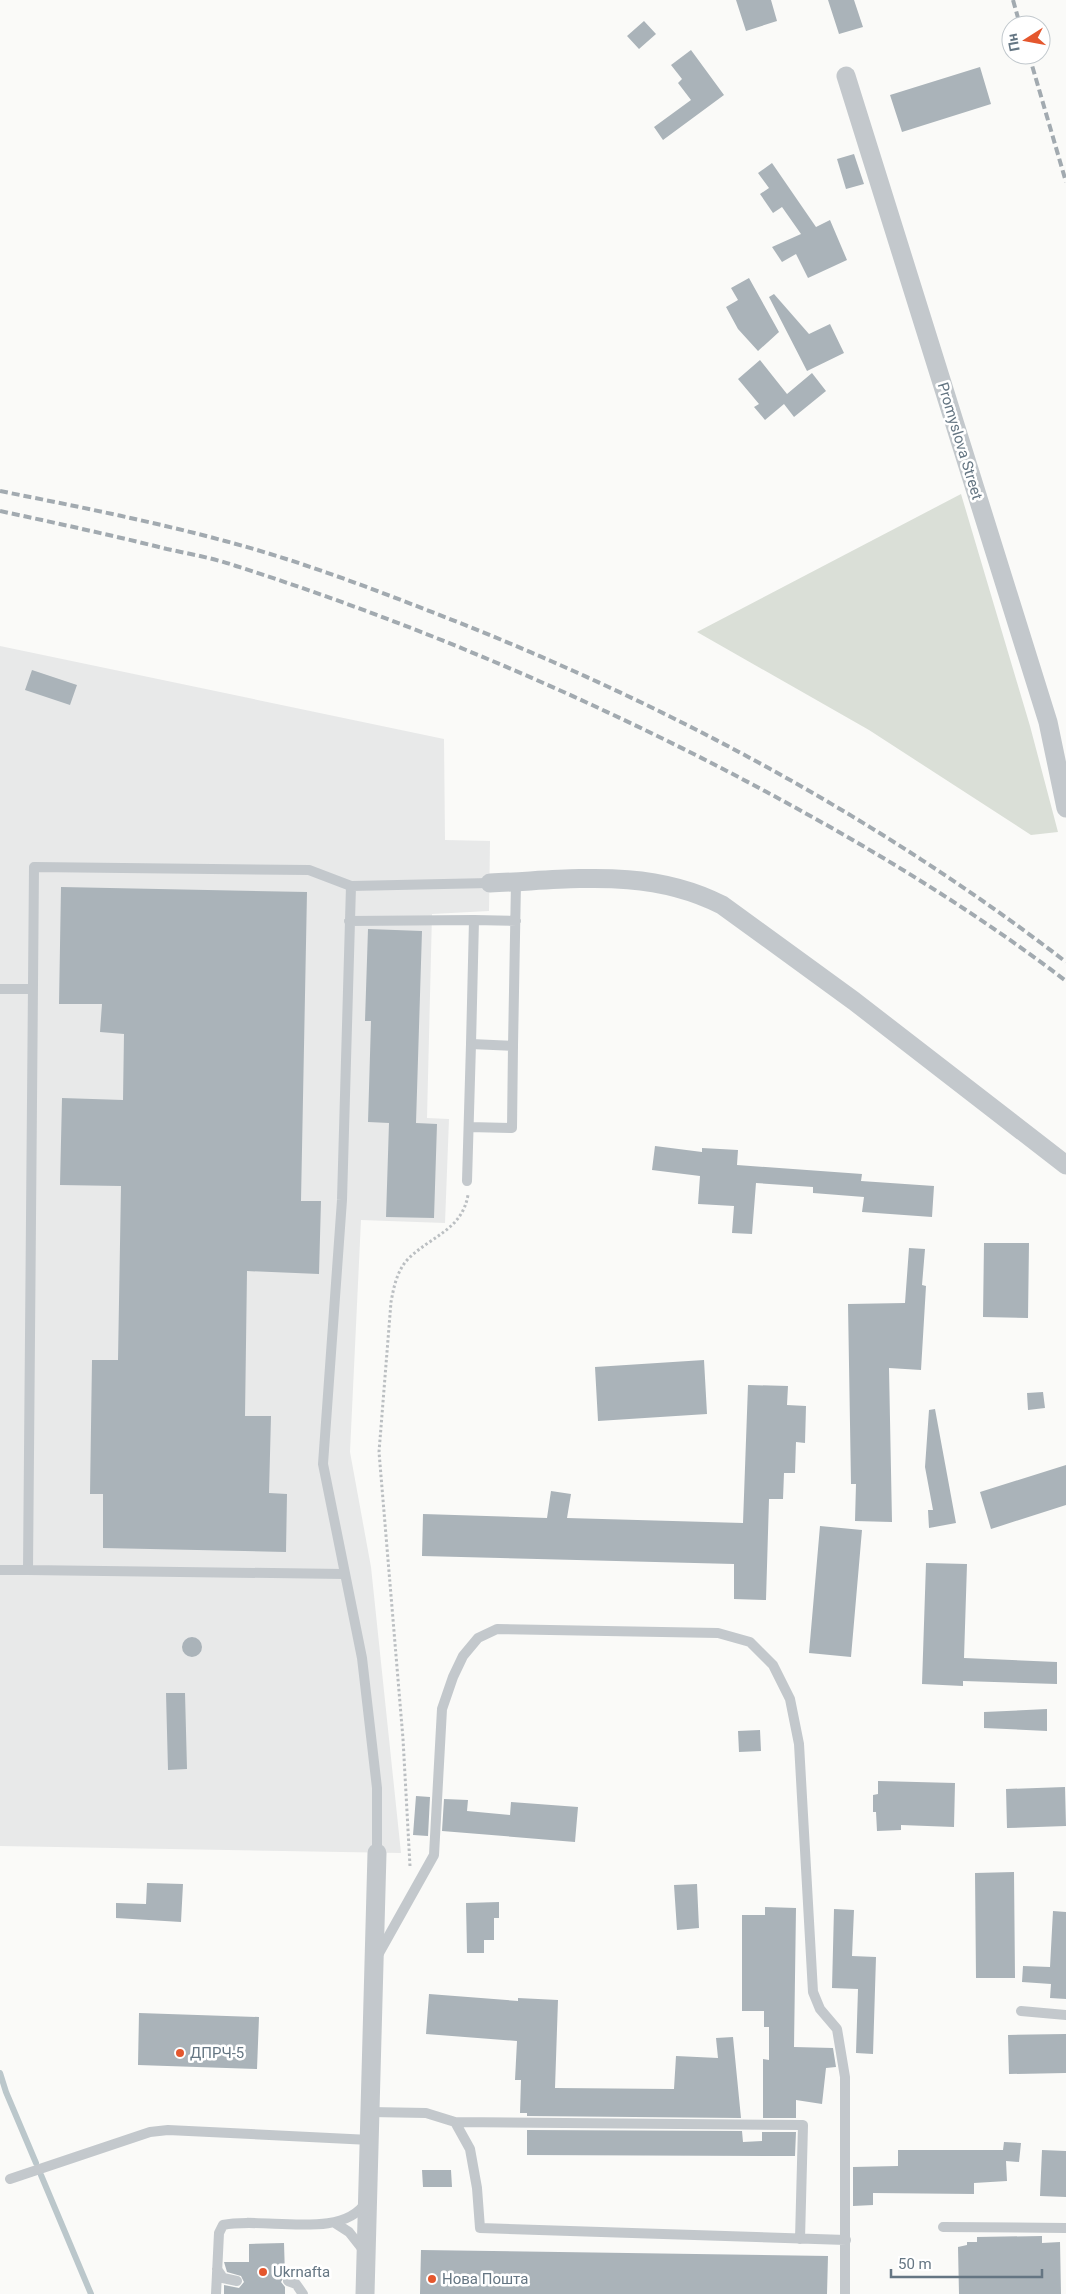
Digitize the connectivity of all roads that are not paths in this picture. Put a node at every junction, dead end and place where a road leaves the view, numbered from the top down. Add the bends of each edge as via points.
1 (846, 76) dead end
2 (1066, 808) edge
3 (516, 882) junction
4 (490, 883) joint
5 (351, 886) junction
6 (474, 920) junction
7 (350, 921) junction
8 (516, 921) junction
9 (0, 989) edge
10 (33, 989) junction
11 (470, 1044) junction
12 (513, 1046) junction
13 (469, 1127) junction
14 (1066, 1165) edge
15 (467, 1181) road end
16 (0, 1570) edge
17 (28, 1570) junction
18 (344, 1574) junction
19 (377, 1853) joint
20 (373, 1964) junction
21 (1021, 2011) dead end
22 (1066, 2015) edge
23 (370, 2112) junction
24 (455, 2122) junction
25 (370, 2140) junction
26 (10, 2179) dead end
27 (369, 2197) junction
28 (335, 2223) junction
29 (943, 2227) dead end
30 (1066, 2228) edge
31 (800, 2239) junction
32 (846, 2240) junction
33 (367, 2259) junction
34 (217, 2268) junction
35 (237, 2281) dead end
36 (288, 2281) dead end
37 (216, 2289) edge
38 (365, 2292) edge
39 (222, 2294) edge
40 (303, 2294) edge
41 (845, 2294) edge

1 - 2 street, Promyslova Street via 1048,722
3 - 4 street
3 - 8 lane
3 - 14 street via 589,878 653,881 699,893 722,905 854,1001
4 - 5 lane
5 - 7 lane
5 - 10 lane via 309,870 34,867
6 - 7 lane
6 - 8 lane
6 - 11 lane
7 - 18 lane via 342,1200 323,1464
8 - 12 lane
9 - 10 lane
10 - 17 lane
11 - 12 lane
11 - 13 lane
12 - 13 lane via 512,1128
13 - 15 lane
16 - 17 lane
17 - 18 lane
18 - 19 lane via 363,1667 377,1788
19 - 20 street
20 - 23 street
20 - 32 lane via 434,1855 442,1709 463,1656 478,1638 497,1628 718,1633 750,1642 773,1665 790,1699 799,1744 813,1992 820,2009 837,2029 845,2077
21 - 22 lane
23 - 24 lane via 426,2113
23 - 25 street
24 - 31 lane via 470,2149 478,2188 480,2228
24 - 31 lane via 803,2125
25 - 26 lane via 168,2130 150,2132
25 - 27 street
27 - 28 lane via 353,2215
27 - 33 street
28 - 33 lane via 357,2240
28 - 34 lane via 223,2225 219,2233
29 - 30 lane
31 - 32 lane
32 - 41 lane
33 - 38 street
34 - 35 lane via 223,2278
34 - 37 lane
36 - 40 lane via 296,2284
37 - 39 lane

